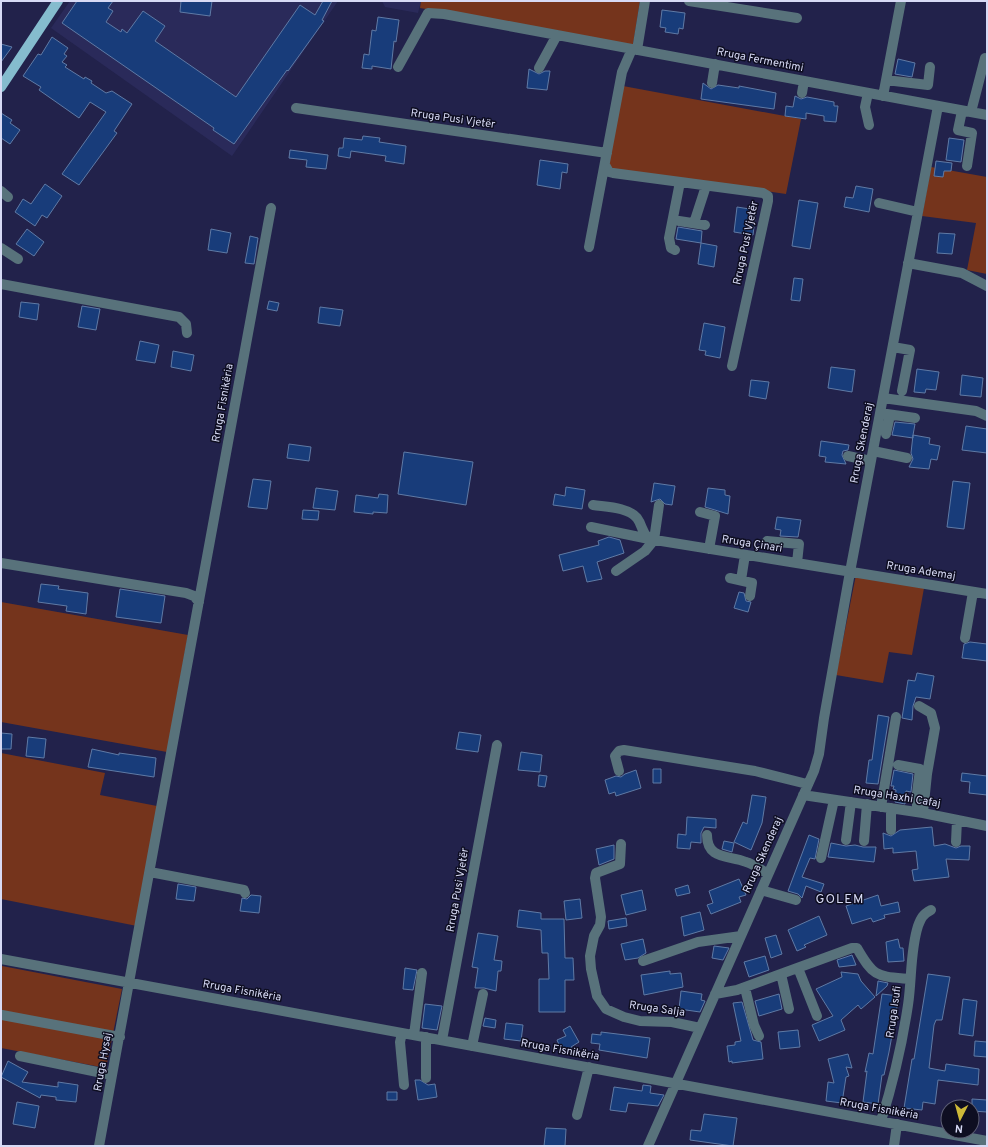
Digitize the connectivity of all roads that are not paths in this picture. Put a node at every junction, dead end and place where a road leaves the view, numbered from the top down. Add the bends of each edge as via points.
1 (58, 1) edge
2 (645, 1) edge
3 (689, 1) edge
4 (901, 1) edge
5 (797, 18) dead end
6 (557, 35) junction
7 (634, 49) junction
8 (985, 58) dead end
9 (715, 64) junction
10 (398, 67) dead end
11 (930, 67) dead end
12 (539, 68) dead end
13 (886, 80) junction
14 (3, 81) edge
15 (804, 81) junction
16 (712, 83) dead end
17 (802, 93) dead end
18 (868, 93) junction
19 (883, 96) junction
20 (938, 106) junction
21 (296, 108) dead end
22 (967, 111) junction
23 (987, 115) edge
24 (869, 125) dead end
25 (607, 153) junction
26 (605, 165) junction
27 (967, 166) dead end
28 (680, 182) junction
29 (706, 186) junction
30 (879, 203) dead end
31 (271, 208) dead end
32 (918, 212) junction
33 (679, 221) dead end
34 (694, 223) junction
35 (705, 225) dead end
36 (589, 247) dead end
37 (1, 248) edge
38 (676, 250) dead end
39 (18, 259) dead end
40 (908, 263) junction
41 (1, 284) edge
42 (987, 286) edge
43 (187, 333) dead end
44 (893, 347) junction
45 (732, 366) dead end
46 (902, 391) dead end
47 (883, 398) junction
48 (885, 414) junction
49 (987, 416) edge
50 (915, 418) dead end
51 (886, 434) dead end
52 (848, 456) dead end
53 (872, 456) junction
54 (907, 458) dead end
55 (593, 505) dead end
56 (659, 505) dead end
57 (700, 512) dead end
58 (591, 528) dead end
59 (652, 540) junction
60 (767, 541) dead end
61 (709, 549) junction
62 (744, 555) junction
63 (1, 563) edge
64 (797, 563) junction
65 (616, 571) dead end
66 (850, 572) junction
67 (730, 578) dead end
68 (741, 580) junction
69 (973, 592) junction
70 (987, 594) edge
71 (750, 596) dead end
72 (199, 602) junction
73 (965, 638) dead end
74 (919, 706) dead end
75 (896, 717) dead end
76 (497, 745) dead end
77 (898, 765) dead end
78 (619, 771) dead end
79 (808, 784) junction
80 (803, 795) junction
81 (834, 800) junction
82 (851, 802) junction
83 (867, 804) junction
84 (886, 807) junction
85 (920, 812) junction
86 (957, 820) junction
87 (987, 826) edge
88 (891, 830) dead end
89 (707, 835) dead end
90 (846, 840) dead end
91 (864, 841) dead end
92 (956, 842) dead end
93 (621, 844) dead end
94 (821, 858) dead end
95 (150, 872) junction
96 (768, 874) junction
97 (761, 890) junction
98 (245, 893) dead end
99 (796, 900) dead end
100 (931, 910) dead end
101 (741, 936) junction
102 (1, 959) edge
103 (643, 961) dead end
104 (798, 968) junction
105 (422, 973) dead end
106 (781, 974) junction
107 (910, 979) junction
108 (130, 983) junction
109 (745, 988) junction
110 (483, 994) dead end
111 (715, 994) junction
112 (789, 1008) dead end
113 (2, 1015) dead end
114 (817, 1016) dead end
115 (700, 1028) junction
116 (402, 1033) junction
117 (414, 1035) junction
118 (760, 1036) dead end
119 (120, 1037) junction
120 (426, 1037) junction
121 (442, 1040) junction
122 (472, 1046) junction
123 (20, 1056) dead end
124 (589, 1067) junction
125 (112, 1076) junction
126 (426, 1078) dead end
127 (676, 1083) junction
128 (404, 1085) dead end
129 (577, 1115) dead end
130 (881, 1121) junction
131 (897, 1124) junction
132 (987, 1141) edge
133 (100, 1146) edge
134 (648, 1146) edge
135 (894, 1146) edge

1 - 14 main road
2 - 7 street
3 - 5 street
4 - 13 street
6 - 7 street, Rruga Fermentimi
6 - 10 street, Rruga Fermentimi via 428,13
6 - 12 street
7 - 9 street, Rruga Fermentimi
7 - 25 street via 622,72
8 - 22 street
9 - 15 street, Rruga Fermentimi
9 - 16 street
11 - 13 street via 928,85
13 - 19 street
15 - 17 street
15 - 18 street, Rruga Fermentimi
18 - 19 street, Rruga Fermentimi
18 - 24 street via 865,107
19 - 20 street, Rruga Fermentimi
20 - 22 street, Rruga Fermentimi
20 - 32 street, Rruga Skenderaj
21 - 25 street, Rruga Pusi Vjetër
22 - 23 street, Rruga Fermentimi
22 - 27 street via 958,130 972,133
25 - 26 street
26 - 28 street, Rruga Pusi Vjetër via 609,172 613,173
26 - 36 street
28 - 29 street, Rruga Pusi Vjetër
28 - 38 street via 669,238 671,248
29 - 34 street
29 - 45 street, Rruga Pusi Vjetër via 763,193 768,196
30 - 32 street
31 - 72 street, Rruga Fisnikëria
32 - 40 street, Rruga Skenderaj
33 - 34 street
34 - 35 street
37 - 39 street
40 - 42 street via 962,273
40 - 44 street, Rruga Skenderaj
41 - 43 street via 180,317 186,324
44 - 46 street via 910,350
44 - 47 street, Rruga Skenderaj
47 - 48 street, Rruga Skenderaj
47 - 49 street via 976,411
48 - 50 street
48 - 51 street
48 - 53 street, Rruga Skenderaj
52 - 53 street
53 - 54 street
53 - 66 street, Rruga Skenderaj
55 - 59 street via 631,514 637,518 642,532
56 - 59 street
57 - 61 street via 715,516
58 - 59 street, Rruga Çinari
59 - 61 street, Rruga Çinari
59 - 65 street via 645,551
60 - 64 street via 799,544
61 - 62 street, Rruga Çinari
62 - 64 street, Rruga Çinari
62 - 68 street
63 - 72 street via 186,593 194,596
64 - 66 street, Rruga Çinari
66 - 69 street, Rruga Ademaj
66 - 79 street, Rruga Skenderaj via 819,754
67 - 68 street
68 - 71 street via 752,583
69 - 70 street, Rruga Ademaj
69 - 73 street
72 - 95 street, Rruga Fisnikëria
74 - 85 street via 931,713 935,728
75 - 84 street
76 - 121 street, Rruga Pusi Vjetër
77 - 85 street via 920,770 917,793
78 - 79 street via 615,756 624,750 755,772
79 - 80 street, Rruga Skenderaj
80 - 81 street, Rruga Haxhi Cafaj
80 - 96 street, Rruga Skenderaj
81 - 82 street, Rruga Haxhi Cafaj
81 - 94 street
82 - 83 street, Rruga Haxhi Cafaj
82 - 90 street
83 - 84 street, Rruga Haxhi Cafaj
83 - 91 street
84 - 85 street, Rruga Haxhi Cafaj
84 - 88 street
85 - 86 street, Rruga Haxhi Cafaj
86 - 87 street, Rruga Haxhi Cafaj
86 - 92 street
89 - 96 street via 710,849 716,853 746,862
93 - 115 street, Rruga Salja via 620,864 596,873 595,878 601,917 590,956 597,996 606,1009 624,1017
95 - 98 street via 244,890
95 - 108 street, Rruga Fisnikëria
96 - 97 street, Rruga Skenderaj
97 - 99 street
97 - 101 street, Rruga Skenderaj
100 - 107 street, Rruga Isufi via 922,915 918,926
101 - 103 street via 698,942
101 - 111 street, Rruga Skenderaj
102 - 108 street, Rruga Fisnikëria
104 - 106 street
104 - 107 street via 857,948 872,972 883,977
104 - 114 street
105 - 117 street
106 - 109 street
106 - 112 street
107 - 130 street, Rruga Isufi via 898,1065
108 - 116 street, Rruga Fisnikëria
108 - 119 street, Rruga Hysaj
109 - 111 street
109 - 118 street via 754,1025
110 - 122 street
111 - 115 street, Rruga Skenderaj
113 - 119 street
115 - 127 street, Rruga Skenderaj
116 - 117 street, Rruga Fisnikëria
116 - 128 street via 400,1042
117 - 120 street, Rruga Fisnikëria
119 - 125 street, Rruga Hysaj
120 - 121 street, Rruga Fisnikëria
120 - 126 street
121 - 122 street, Rruga Fisnikëria
122 - 124 street, Rruga Fisnikëria
123 - 125 street
124 - 127 street, Rruga Fisnikëria
124 - 129 street
125 - 133 street, Rruga Hysaj
127 - 130 street, Rruga Fisnikëria
127 - 134 street, Rruga Skenderaj
130 - 131 street, Rruga Fisnikëria
131 - 132 street, Rruga Fisnikëria
131 - 135 street

